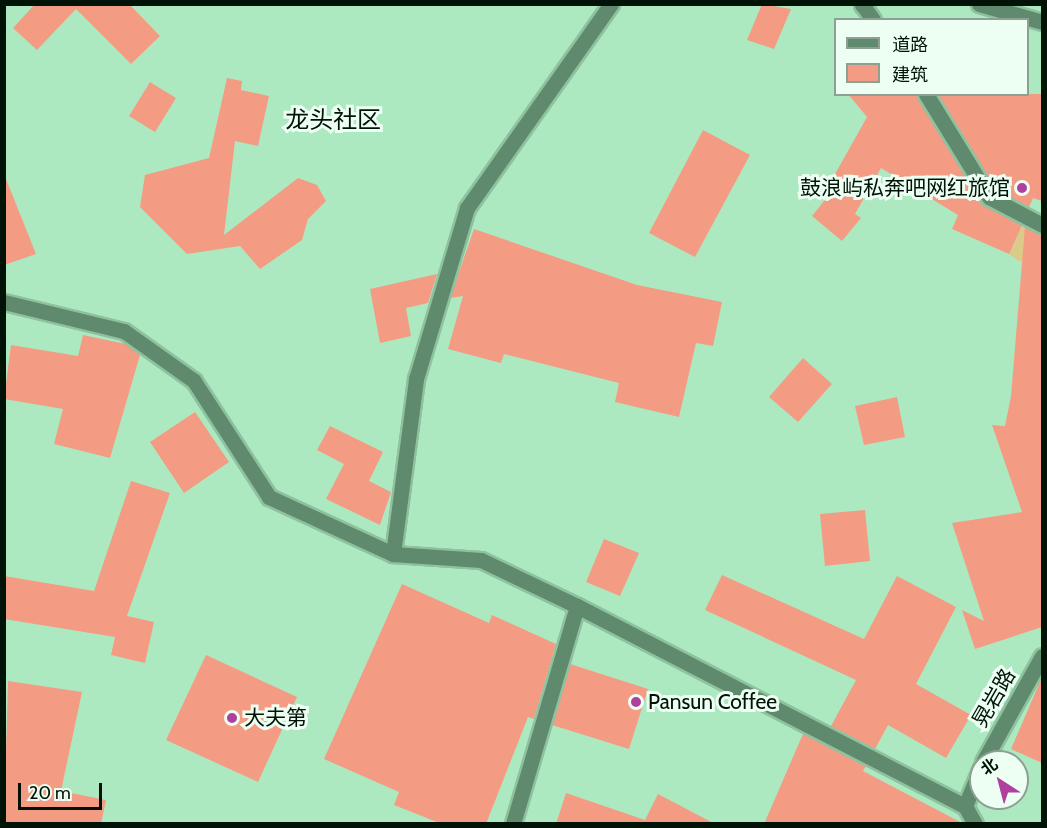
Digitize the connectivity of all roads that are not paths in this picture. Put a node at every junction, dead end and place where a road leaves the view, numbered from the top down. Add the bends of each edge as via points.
1 (611, 4) edge
2 (862, 4) edge
3 (979, 4) edge
4 (872, 18) edge
5 (1028, 18) edge
6 (927, 96) edge
7 (1042, 225) edge
8 (4, 302) edge
9 (393, 554) junction
10 (577, 606) junction
11 (1042, 656) edge
12 (990, 750) edge
13 (969, 796) edge
14 (965, 806) junction
15 (513, 824) edge
16 (975, 824) edge

1 - 9 street via 467,208 416,380
2 - 4 street
3 - 5 street
6 - 7 street via 989,197
8 - 9 street via 123,331 194,381 269,497
9 - 10 street via 481,560
10 - 14 street
10 - 15 street
11 - 12 street, 晃岩路
13 - 14 street
14 - 16 street

